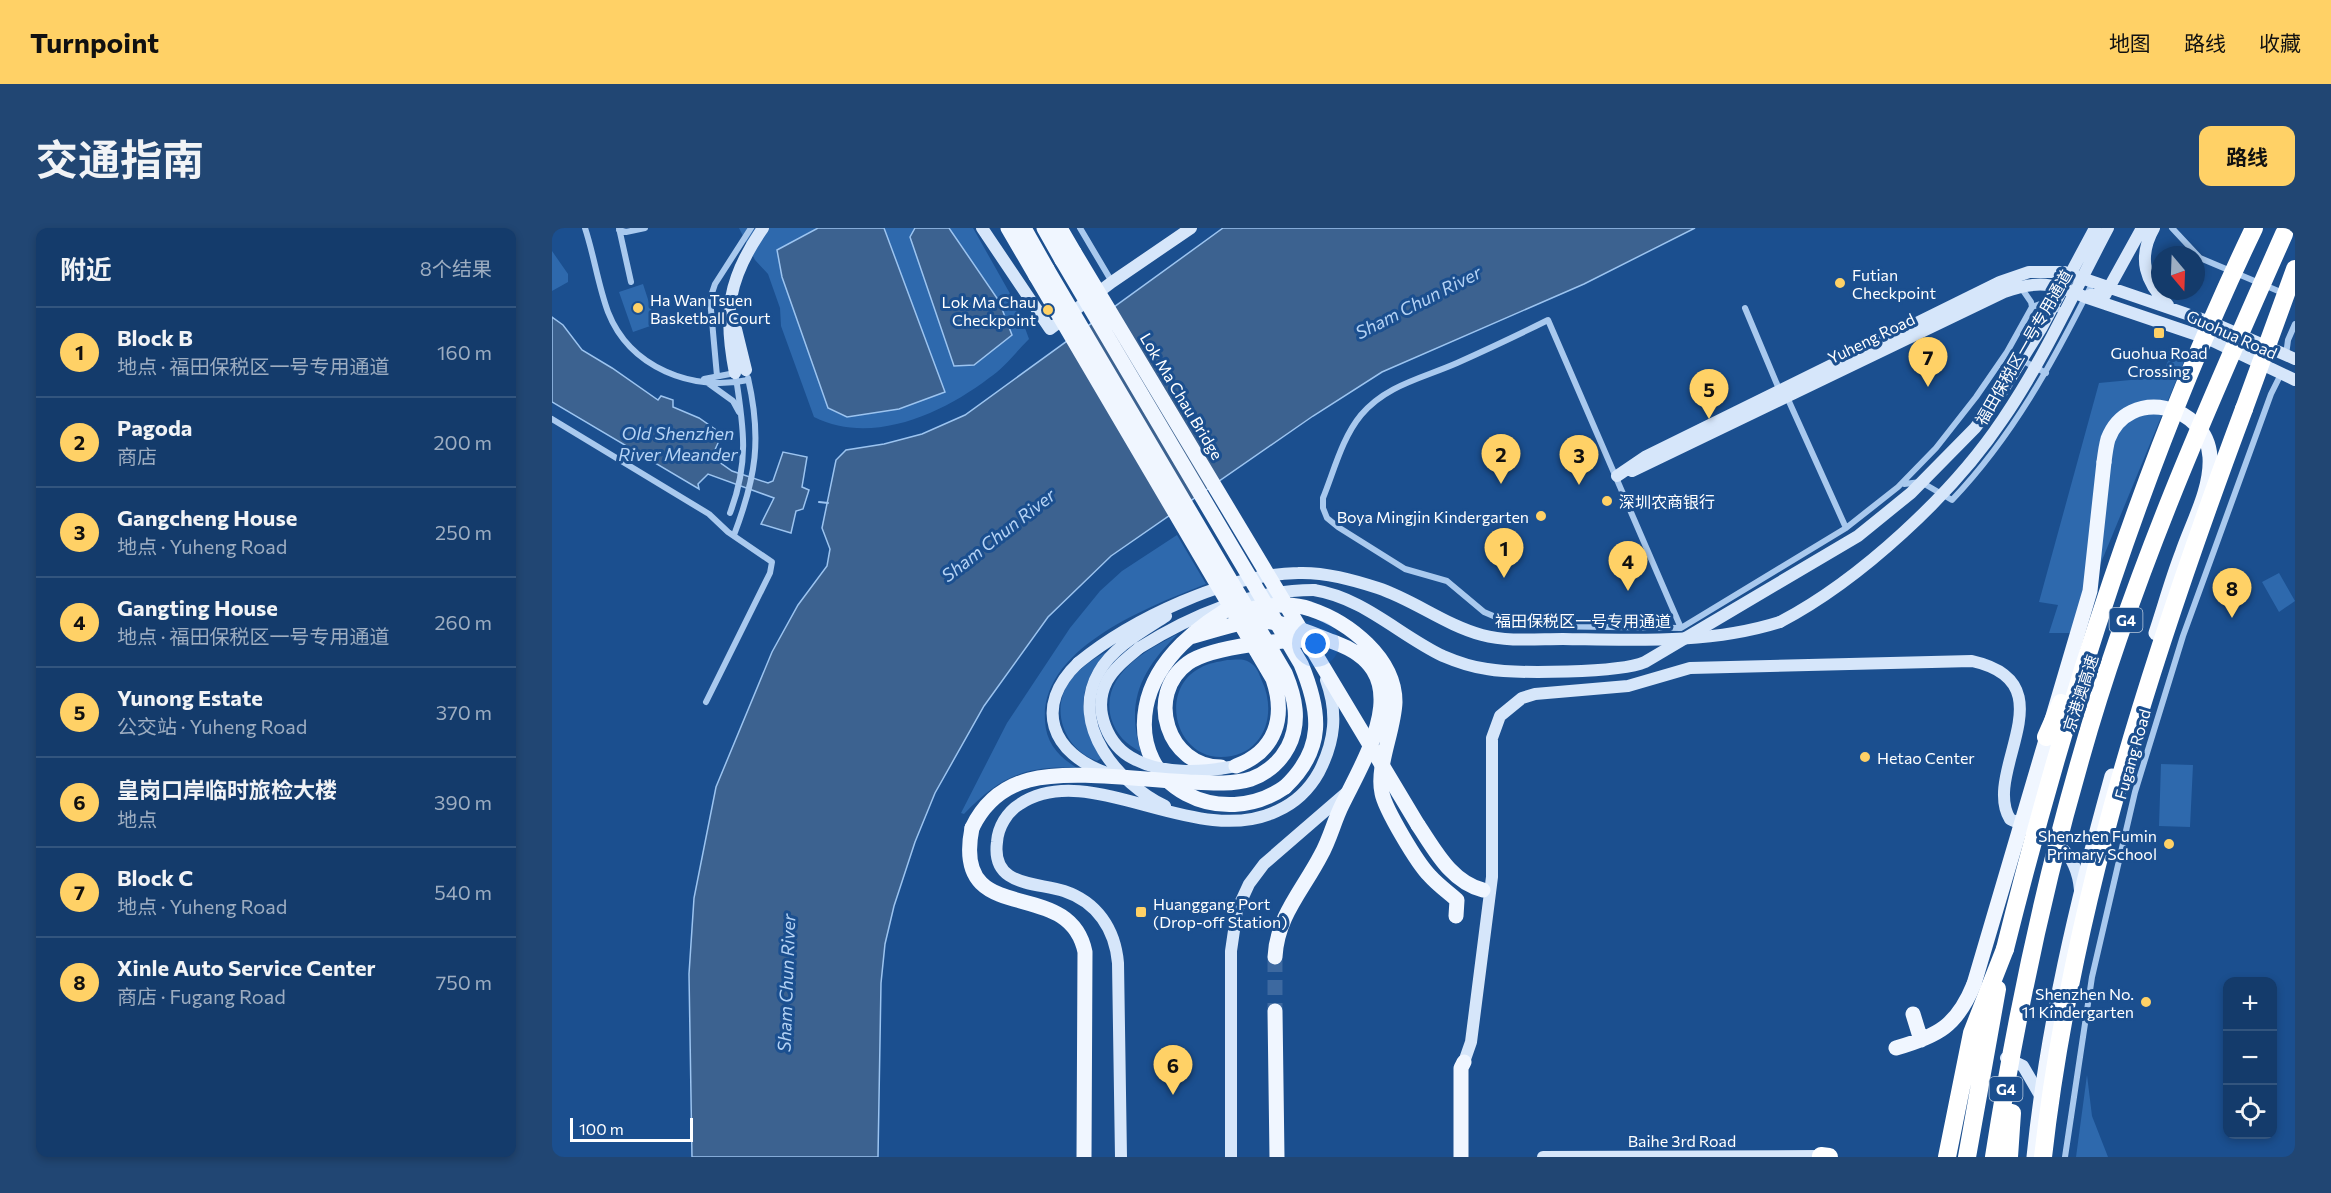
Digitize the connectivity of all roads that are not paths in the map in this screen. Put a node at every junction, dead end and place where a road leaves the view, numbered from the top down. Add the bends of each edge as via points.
1 (585, 228) edge
2 (645, 228) edge
3 (752, 228) edge
4 (763, 228) edge
5 (982, 228) edge
6 (1008, 228) edge
7 (1024, 228) edge
8 (1044, 228) edge
9 (1060, 228) edge
10 (1080, 228) edge
11 (1191, 228) edge
12 (2095, 228) edge
13 (2108, 228) edge
14 (2142, 228) edge
15 (2154, 228) edge
16 (2172, 228) edge
17 (2254, 228) edge
18 (619, 229) edge
19 (2285, 231) edge
20 (1068, 256) junction
21 (2295, 269) edge
22 (1042, 273) junction
23 (631, 282) dead end
24 (1112, 282) junction
25 (2092, 284) junction
26 (2020, 286) junction
27 (2109, 288) junction
28 (2295, 294) edge
29 (2085, 297) junction
30 (2102, 302) junction
31 (2169, 306) junction
32 (2032, 307) junction
33 (1745, 309) dead end
34 (2076, 316) junction
35 (2295, 324) edge
36 (2007, 352) junction
37 (2291, 357) edge
38 (2046, 373) junction
39 (2281, 374) junction
40 (717, 376) junction
41 (741, 376) junction
42 (698, 380) junction
43 (2295, 380) edge
44 (1783, 393) junction
45 (742, 418) junction
46 (552, 419) edge
47 (1617, 476) junction
48 (1898, 487) junction
49 (730, 513) dead end
50 (1846, 528) junction
51 (734, 535) junction
52 (1218, 584) junction
53 (1245, 600) junction
54 (2100, 611) junction
55 (1681, 628) junction
56 (2175, 632) junction
57 (1190, 637) junction
58 (1312, 646) junction
59 (1344, 646) junction
60 (706, 702) dead end
61 (2046, 737) junction
62 (1236, 766) junction
63 (1131, 779) junction
64 (1352, 787) junction
65 (1233, 822) junction
66 (1483, 890) dead end
67 (2080, 896) junction
68 (1456, 916) dead end
69 (2005, 949) junction
70 (1275, 957) tunnel mouth
71 (1275, 1011) tunnel mouth
72 (1913, 1014) dead end
73 (2019, 1022) junction
74 (1920, 1040) junction
75 (1896, 1048) dead end
76 (2004, 1058) dead end
77 (1464, 1062) joint
78 (2041, 1097) junction
79 (1734, 1156) edge
80 (1825, 1156) edge
81 (1084, 1157) edge
82 (1121, 1157) edge
83 (1231, 1157) edge
84 (1276, 1157) edge
85 (1461, 1157) edge
86 (1543, 1157) edge
87 (1717, 1157) edge
88 (1947, 1157) edge
89 (1967, 1157) edge
90 (1994, 1157) edge
91 (2009, 1157) edge
92 (2034, 1157) edge
93 (2043, 1157) edge
94 (2065, 1157) edge

1 - 42 street via 605,301 618,330 637,354 650,363 682,379
2 - 18 street via 626,232
3 - 40 street via 715,284 710,299
4 - 41 main road via 738,268 729,305
5 - 24 main road via 1050,329
6 - 22 main road
7 - 22 main road
8 - 20 main road
9 - 20 main road
10 - 24 street
11 - 24 main road
12 - 53 main road, 福田保税区一号专用通道, bridge via 2004,389 1975,428 1911,494 1858,536 1645,662 1614,669 1476,667 1442,656 1350,600 1314,590
13 - 52 main road, 福田保税区一号专用通道, bridge via 2016,398 1967,467 1929,507 1849,576 1780,622 1747,632 1708,637 1514,639 1472,632 1381,589 1313,573
14 - 27 main road
15 - 31 main road via 2146,247 2145,268 2151,285
16 - 28 street via 2200,258 2271,290
17 - 54 highway, 京港澳高速 / G4, bridge via 2183,384
18 - 23 street
19 - 73 highway, 京港澳高速 / G4, bridge via 2201,420 2114,652 2078,767
20 - 57 main road, Lok Ma Chau Bridge, bridge via 1301,664 1317,712 1311,751 1304,766 1285,787 1259,802 1241,806 1206,803 1176,787 1155,762 1146,737 1150,692 1162,667
20 - 58 main road, Lok Ma Chau Bridge, bridge
21 - 56 highway, bridge via 2195,542
22 - 52 main road, bridge
25 - 27 main road, Yuheng Road
25 - 29 street
25 - 44 main road, Yuheng Road via 2050,270 2022,274
26 - 29 main road, Yuheng Road via 2052,285
26 - 32 street
26 - 44 main road, Yuheng Road
27 - 29 main road
27 - 30 main road
27 - 31 main road, Guohua Road
29 - 30 main road, Guohua Road
29 - 34 street
30 - 39 main road, Guohua Road via 2209,339
31 - 37 main road, Guohua Road
32 - 34 street via 2043,303
32 - 36 street
33 - 44 street
34 - 38 street
35 - 37 street via 2288,340
36 - 38 street
36 - 48 street via 1955,425
38 - 48 street via 2004,439 1952,500 1921,482
39 - 43 main road, Guohua Road
39 - 56 street, Fugang Road
40 - 41 street
40 - 42 street
41 - 42 street via 727,384
41 - 45 street
41 - 51 street via 758,437 753,481
42 - 45 street via 733,400
44 - 47 main road, Yuheng Road via 1648,465
44 - 50 street
45 - 49 street via 743,472
46 - 51 street via 709,514
47 - 55 street
47 - 55 street via 1548,320 1386,394 1362,414 1349,432 1323,498 1323,508 1327,518 1396,564 1447,581 1484,612 1498,618 1536,626
48 - 50 street
50 - 55 street
51 - 60 street via 769,557 770,573
52 - 62 main road, bridge via 1267,667 1280,704 1272,738 1257,756
52 - 63 main road, 福田保税区一号专用通道, bridge via 1131,625 1078,663 1055,696 1053,717 1058,737 1069,753 1084,764
52 - 63 main road, bridge via 1277,657 1291,687 1296,719 1287,749 1263,774 1239,782
52 - 65 main road via 1115,652 1095,680 1090,712 1100,746 1119,771 1147,795 1186,815
53 - 57 main road
53 - 62 main road, 福田保税区一号专用通道, bridge via 1185,621 1139,648 1113,672 1103,691 1102,713 1113,741 1125,754 1149,765 1211,771
54 - 61 highway, bridge
54 - 69 highway, 京港澳高速 / G4, bridge via 2063,730
56 - 93 highway via 2120,783 2083,930 2055,1066
56 - 94 street, Fugang Road via 2097,954
57 - 59 main road via 1250,621 1288,625
57 - 68 main road via 1240,612 1291,606 1309,608 1332,620 1372,649 1386,670 1395,700 1381,792 1428,874 1457,900
58 - 65 main road, bridge via 1333,702 1331,745 1316,776 1292,804 1269,815
58 - 66 main road, Lok Ma Chau Bridge, bridge via 1449,870 1469,886
59 - 62 main road, bridge via 1302,640 1225,650 1199,657 1178,672 1167,692 1165,717 1172,739 1186,755 1206,765
59 - 64 main road via 1371,666 1382,698 1375,733
61 - 67 main road, bridge via 2090,591 2108,439 2133,412 2157,406 2170,408 2190,418 2205,436 2211,459 2204,492 2169,589 2121,745
61 - 74 main road, bridge via 1974,984 1957,1018 1943,1030
63 - 81 main road, bridge via 1064,776 1017,783 993,798 972,828 970,840 972,865 983,883 1000,896 1062,915 1082,938
64 - 70 main road via 1323,853 1282,922
64 - 83 main road via 1264,864 1237,910 1231,951
65 - 82 main road via 1204,820 1098,794 1059,792 1019,805 1006,817 998,834 999,861 1013,878 1029,886 1078,897 1097,911 1111,930 1118,963
67 - 77 main road via 2079,877 2063,850 2053,839 2010,819 2006,812 2004,795 2019,700 2007,677 1984,663 1704,667 1628,686 1535,694 1510,705 1500,716 1492,738 1490,894 1471,1042
67 - 78 main road
69 - 88 highway via 1972,1033
69 - 89 highway, 京港澳高速 / G4
71 - 84 main road
72 - 74 main road
73 - 90 highway, 京港澳高速 / G4, bridge
73 - 91 highway, bridge
74 - 75 main road
76 - 78 main road via 2023,1066
77 - 85 main road
78 - 92 main road
79 - 80 main road, Baihe 3rd Road
79 - 87 main road, Baihe 3rd Road
86 - 87 main road, Baihe 3rd Road

